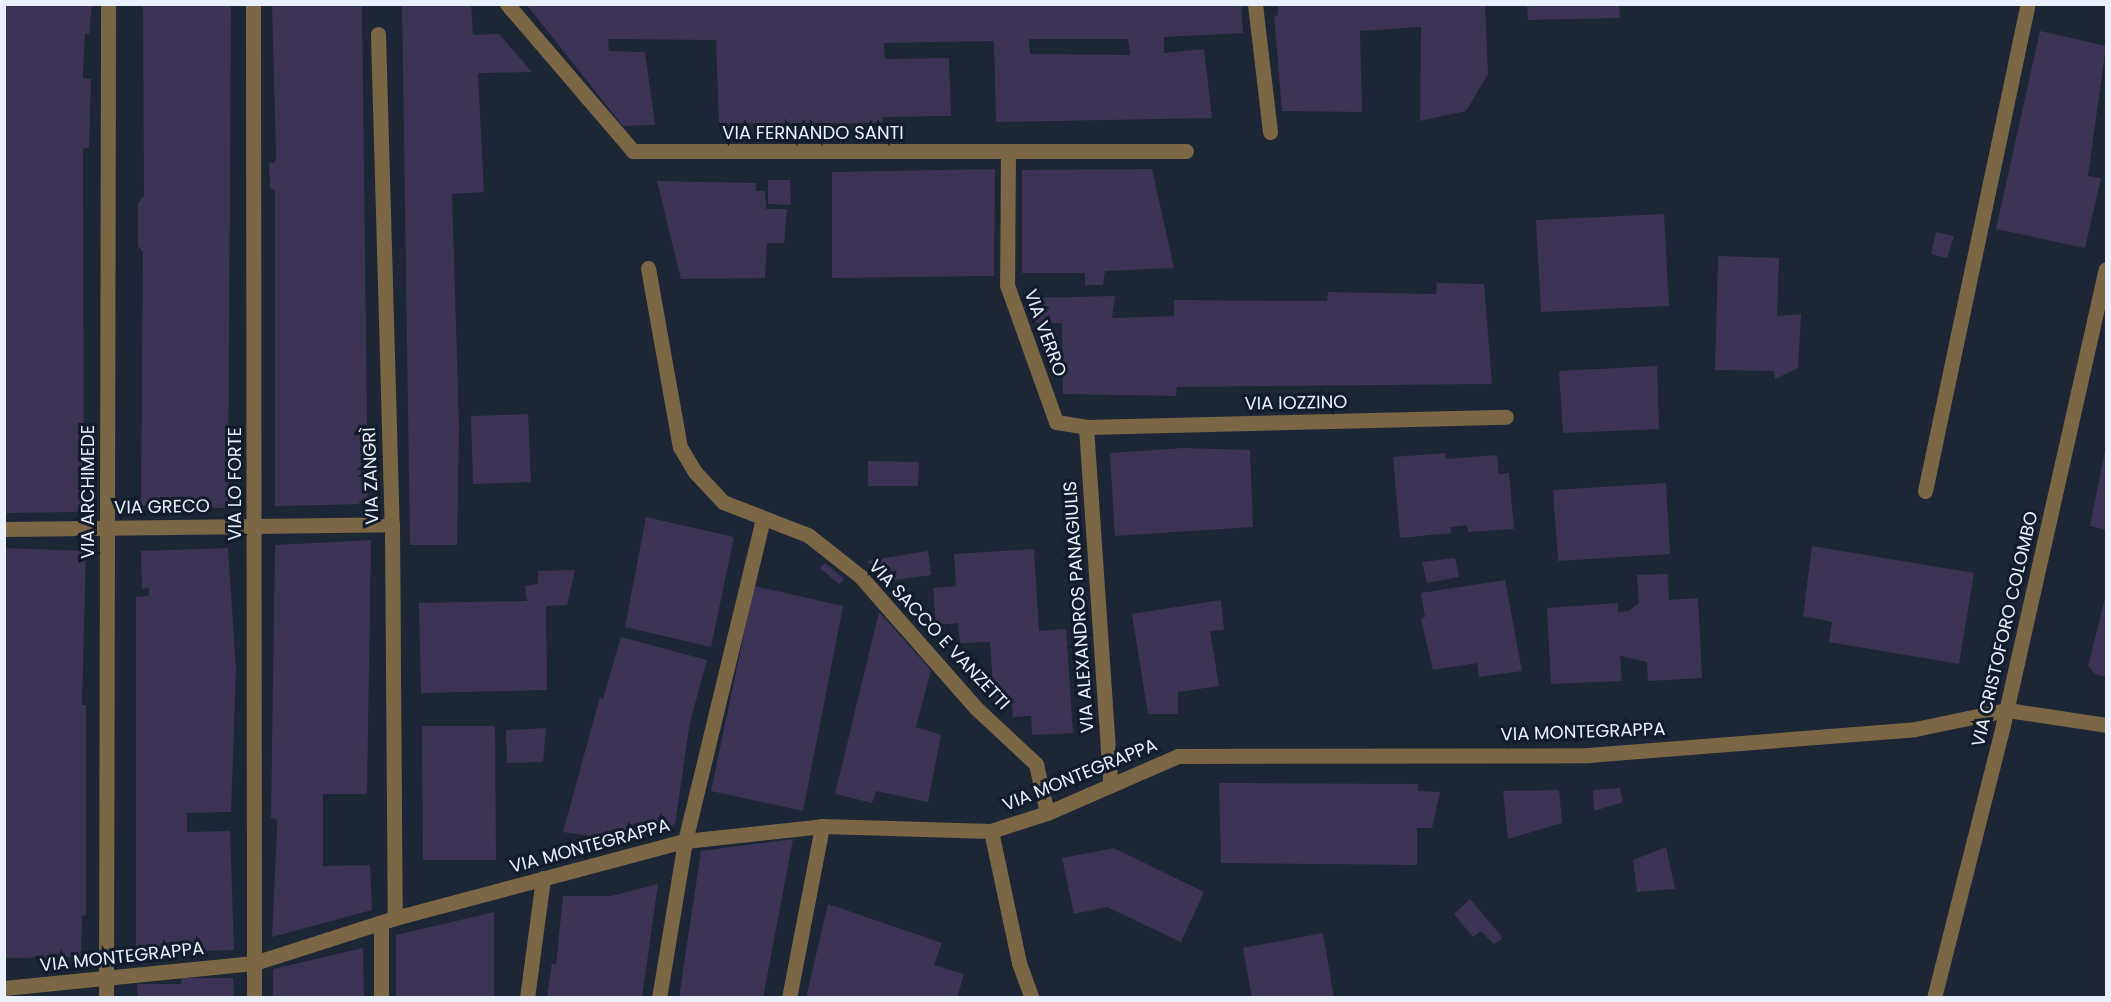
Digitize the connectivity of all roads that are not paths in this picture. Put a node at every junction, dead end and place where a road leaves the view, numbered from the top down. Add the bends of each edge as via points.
1 (108, 4) edge
2 (253, 4) edge
3 (507, 4) edge
4 (1255, 4) edge
5 (2028, 4) edge
6 (378, 34) dead end
7 (1270, 132) dead end
8 (1186, 151) dead end
9 (1008, 153) junction
10 (648, 268) dead end
11 (2106, 268) edge
12 (1506, 417) dead end
13 (1086, 427) junction
14 (1926, 491) dead end
15 (763, 519) junction
16 (392, 524) junction
17 (255, 526) junction
18 (107, 527) junction
19 (4, 529) edge
20 (2007, 710) junction
21 (2106, 725) edge
22 (1110, 783) junction
23 (1047, 813) junction
24 (822, 826) junction
25 (991, 831) junction
26 (685, 841) junction
27 (543, 878) junction
28 (388, 921) junction
29 (254, 963) junction
30 (106, 979) junction
31 (4, 988) edge
32 (106, 998) edge
33 (254, 998) edge
34 (381, 998) edge
35 (527, 998) edge
36 (659, 998) edge
37 (789, 998) edge
38 (1032, 998) edge
39 (1934, 998) edge

1 - 18 street, VIA ARCHIMEDE
2 - 17 street, VIA LO FORTE
3 - 9 street, VIA FERNANDO SANTI via 633,151
4 - 7 street
5 - 14 street
6 - 16 street, VIA ZANGRÌ
8 - 9 street, VIA FERNANDO SANTI
9 - 13 street, VIA VERRO via 1007,285 1056,422
10 - 15 street, VIA SACCO E VANZETTI via 680,447 695,472 723,502
11 - 20 street, VIA CRISTOFORO COLOMBO
12 - 13 street, VIA IOZZINO
13 - 22 street, VIA ALEXANDROS PANAGIULIS
15 - 23 street, VIA SACCO E VANZETTI via 808,535 893,609 977,709 1036,764
15 - 26 street
16 - 17 street, VIA GRECO
16 - 28 street, VIA ZANGRÌ
17 - 18 street, VIA GRECO
17 - 29 street, VIA LO FORTE
18 - 19 street, VIA GRECO
18 - 30 street, VIA ARCHIMEDE
20 - 21 street
20 - 22 street, VIA MONTEGRAPPA via 1915,729 1588,755 1178,756
20 - 39 street, VIA CRISTOFORO COLOMBO
22 - 23 street, VIA MONTEGRAPPA
23 - 25 street, VIA MONTEGRAPPA
24 - 25 street, VIA MONTEGRAPPA
24 - 26 street, VIA MONTEGRAPPA
24 - 37 street
25 - 38 street via 1019,963
26 - 27 street, VIA MONTEGRAPPA
26 - 36 street
27 - 28 street, VIA MONTEGRAPPA
27 - 35 street
28 - 29 street, VIA MONTEGRAPPA
28 - 34 street, VIA ZANGRÌ
29 - 30 street, VIA MONTEGRAPPA
29 - 33 street, VIA LO FORTE
30 - 31 street, VIA MONTEGRAPPA
30 - 32 street, VIA ARCHIMEDE

